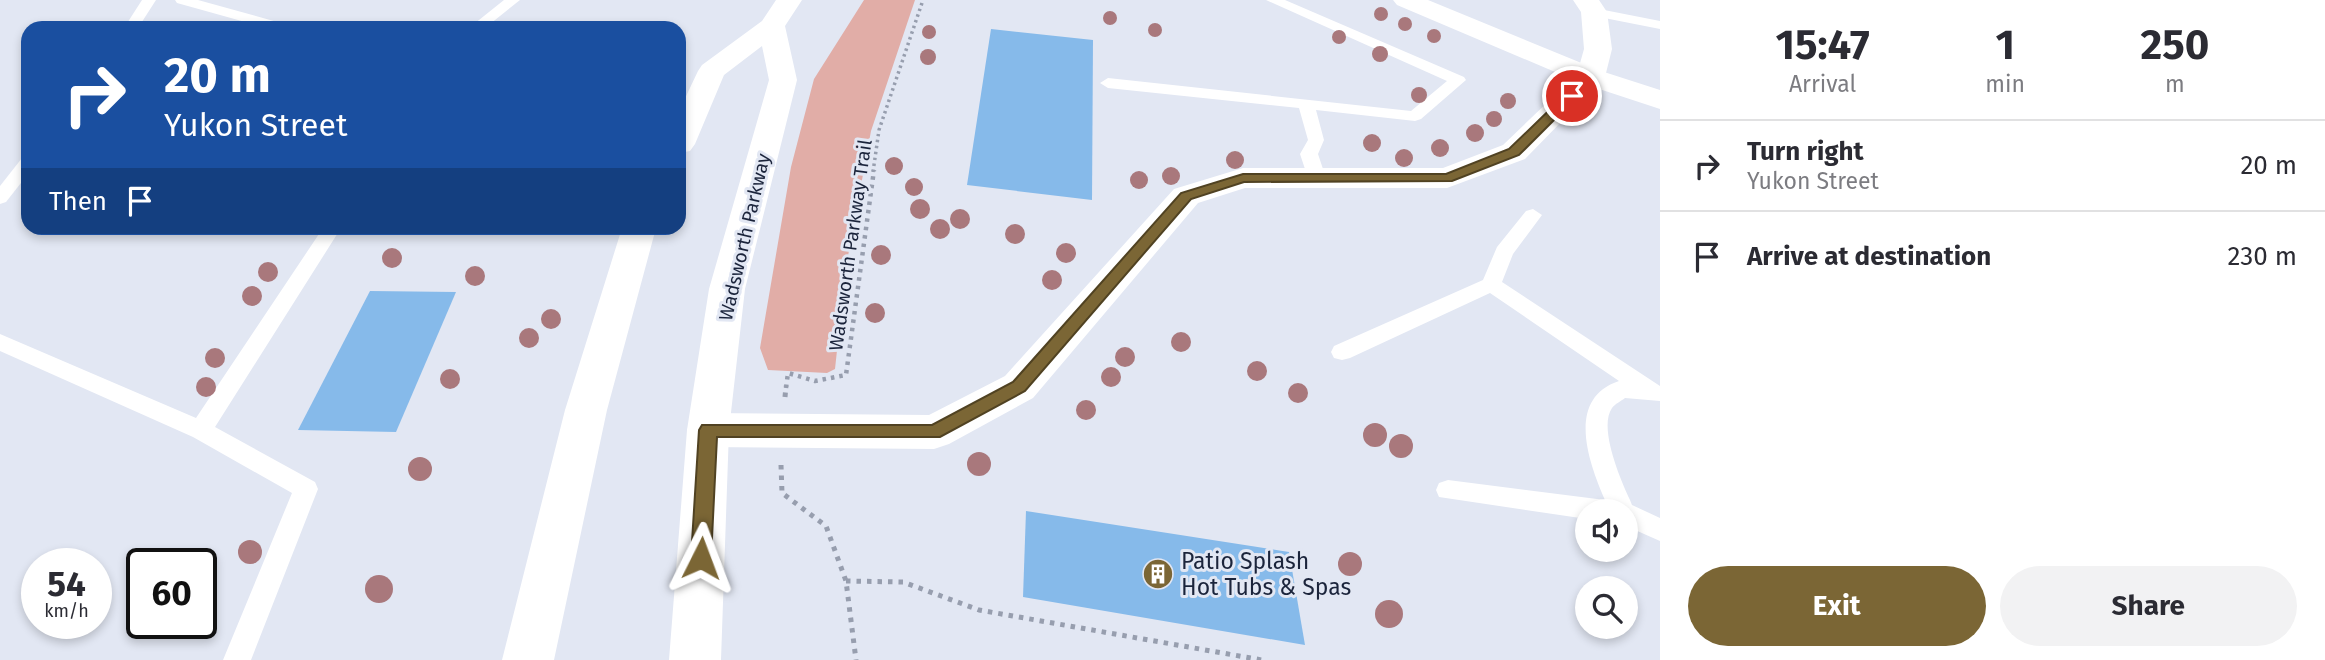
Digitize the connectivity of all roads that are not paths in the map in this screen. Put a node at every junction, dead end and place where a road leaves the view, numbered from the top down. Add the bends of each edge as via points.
1 (149, 0) edge
2 (183, 0) edge
3 (513, 0) edge
4 (1273, 0) edge
5 (1406, 0) edge
6 (1590, 6) edge
7 (780, 13) edge
8 (136, 21) edge
9 (258, 21) edge
10 (485, 21) edge
11 (1660, 25) edge
12 (1591, 77) junction
13 (1108, 83) dead end
14 (1660, 100) edge
15 (1306, 104) junction
16 (686, 129) edge
17 (21, 171) edge
18 (1317, 178) junction
19 (0, 198) edge
20 (1533, 215) dead end
21 (327, 235) edge
22 (637, 235) edge
23 (1491, 284) junction
24 (0, 342) edge
25 (1342, 352) dead end
26 (1658, 394) edge
27 (201, 430) junction
28 (708, 430) junction
29 (1448, 490) dead end
30 (1617, 499) edge
31 (1575, 507) edge
32 (1638, 520) edge
33 (1660, 530) edge
34 (237, 660) edge
35 (528, 660) edge
36 (695, 660) edge

1 - 8 lane
2 - 9 lane
3 - 10 lane
4 - 15 lane via 1458,79 1415,117
5 - 12 street
6 - 11 lane
6 - 12 street via 1598,49
7 - 16 street, Wadsworth Parkway via 712,71
7 - 28 street, Wadsworth Parkway via 783,80 727,289
12 - 14 street
12 - 18 street via 1514,152 1447,178
13 - 15 lane
15 - 18 lane via 1316,140 1309,154
17 - 19 lane
18 - 28 street via 1243,178 1186,196 1019,387 934,432
20 - 23 lane via 1504,252
21 - 27 lane
22 - 35 street via 586,410
23 - 25 lane
23 - 26 lane
24 - 27 lane
26 - 30 lane via 1622,389 1603,403 1596,422 1606,475
27 - 34 lane via 306,489
28 - 36 street, Wadsworth Parkway
29 - 31 lane
32 - 33 lane

